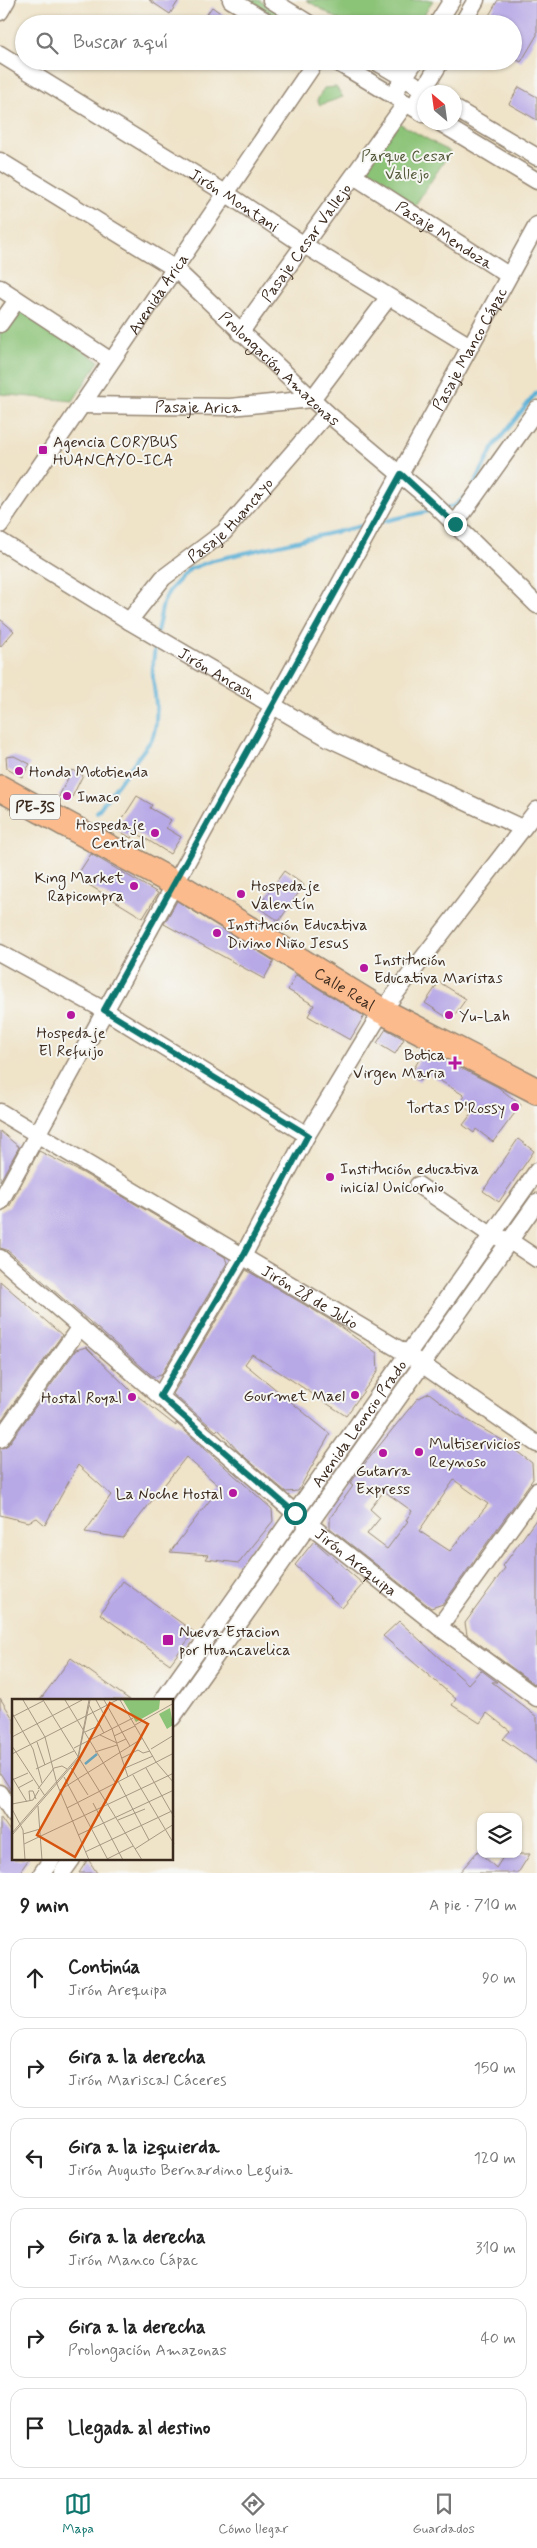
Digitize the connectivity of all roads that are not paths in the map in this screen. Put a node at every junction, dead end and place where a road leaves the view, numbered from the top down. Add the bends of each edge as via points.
1 (7, 0) edge
2 (231, 0) edge
3 (271, 0) edge
4 (452, 0) edge
5 (476, 0) edge
6 (0, 12) edge
7 (256, 15) edge
8 (295, 15) edge
9 (443, 15) edge
10 (467, 15) edge
11 (0, 54) edge
12 (15, 63) edge
13 (26, 70) edge
14 (310, 70) edge
15 (350, 70) edge
16 (390, 70) edge
17 (409, 70) edge
18 (436, 70) edge
19 (404, 78) junction
20 (429, 85) edge
21 (417, 86) edge
22 (392, 95) junction
23 (414, 108) edge
24 (462, 113) edge
25 (451, 130) edge
26 (537, 157) edge
27 (0, 161) edge
28 (354, 176) junction
29 (537, 181) edge
30 (227, 194) junction
31 (537, 225) edge
32 (304, 245) junction
33 (174, 268) junction
34 (508, 276) junction
35 (0, 288) edge
36 (388, 298) junction
37 (17, 300) junction
38 (0, 324) edge
39 (240, 333) junction
40 (470, 346) junction
41 (111, 362) junction
42 (312, 399) junction
43 (83, 405) junction
44 (537, 408) edge
45 (327, 413) junction
46 (401, 474) junction
47 (453, 523) junction
48 (0, 525) edge
49 (0, 541) edge
50 (537, 605) edge
51 (129, 621) junction
52 (274, 705) junction
53 (0, 788) edge
54 (537, 810) edge
55 (522, 828) junction
56 (174, 883) junction
57 (0, 953) edge
58 (104, 1010) junction
59 (382, 1011) junction
60 (537, 1091) edge
61 (0, 1112) edge
62 (38, 1133) junction
63 (308, 1135) junction
64 (537, 1171) edge
65 (418, 1185) dead end
66 (0, 1202) edge
67 (537, 1202) edge
68 (491, 1235) junction
69 (510, 1241) junction
70 (243, 1256) junction
71 (0, 1258) edge
72 (537, 1259) edge
73 (80, 1327) junction
74 (407, 1354) junction
75 (422, 1364) junction
76 (160, 1396) junction
77 (0, 1439) edge
78 (537, 1444) edge
79 (537, 1491) edge
80 (295, 1513) junction
81 (310, 1525) junction
82 (236, 1598) junction
83 (250, 1608) junction
84 (439, 1627) junction
85 (537, 1698) edge
86 (174, 1699) edge
87 (174, 1700) edge
88 (0, 1793) edge
89 (12, 1812) edge
90 (71, 1860) edge
91 (62, 1873) edge

1 - 6 street
2 - 7 street
3 - 8 street
4 - 9 street
5 - 10 street
11 - 12 street, Jirón Montani
13 - 30 street, Jirón Montani
14 - 30 street, Avenida Arica
15 - 22 street
16 - 19 street
17 - 19 street
18 - 20 street, Pasaje Cesar Vallejo
19 - 21 street
19 - 22 street
22 - 23 street
23 - 28 street, Pasaje Cesar Vallejo
24 - 26 street
25 - 29 street
27 - 33 street, Prolongación Amazonas
28 - 32 street, Pasaje Cesar Vallejo
28 - 34 street, Pasaje Mendoza
30 - 32 street, Jirón Montani
30 - 33 street, Avenida Arica
31 - 34 street, Pasaje Manco Cápac
32 - 36 street, Jirón Montani
32 - 39 street, Pasaje Cesar Vallejo
33 - 39 street, Prolongación Amazonas
33 - 41 street, Avenida Arica
34 - 40 street, Pasaje Manco Cápac
35 - 37 street
36 - 40 street, Jirón Montani
36 - 42 street
37 - 38 street
37 - 41 street
39 - 42 street, Prolongación Amazonas
40 - 46 street, Pasaje Manco Cápac
41 - 43 street, Avenida Arica
42 - 43 street, Pasaje Arica via 230,407
42 - 45 street, Prolongación Amazonas
43 - 48 street, Avenida Arica
44 - 47 street
45 - 46 street, Prolongación Amazonas
45 - 51 street, Pasaje Huancayo via 224,532 163,578
46 - 47 street, Prolongación Amazonas
46 - 52 street, Pasaje Manco Cápac
47 - 50 street, Prolongación Amazonas
49 - 51 street, Jirón Ancash
51 - 52 street, Jirón Ancash
52 - 55 street, Jirón Ancash via 330,739
52 - 56 street, Pasaje Manco Cápac
53 - 56 highway, Calle Real / PE-3S
54 - 55 street
55 - 59 street
56 - 58 street, Pasaje Manco Cápac
56 - 59 highway, Calle Real / PE-3S
57 - 58 street
58 - 62 street, Pasaje Manco Cápac
58 - 63 street
59 - 60 highway, Calle Real / PE-3S
59 - 63 street
61 - 62 street, Jirón 28 de Julio
62 - 66 street, Pasaje Manco Cápac
62 - 70 street, Jirón 28 de Julio
63 - 70 street
64 - 68 street, Avenida Leoncio Prado
65 - 68 street
67 - 69 street, Avenida Leoncio Prado
68 - 69 street
68 - 74 street, Avenida Leoncio Prado
69 - 72 street
69 - 75 street, Avenida Leoncio Prado
70 - 74 street, Jirón 28 de Julio
70 - 76 street
71 - 73 street, Jirón Arequipa
73 - 76 street, Jirón Arequipa
73 - 77 street
74 - 75 street, Jirón 28 de Julio
74 - 80 street, Avenida Leoncio Prado
75 - 78 street, Jirón 28 de Julio
75 - 81 street, Avenida Leoncio Prado
76 - 80 street, Jirón Arequipa
79 - 84 street
80 - 81 street, Jirón Arequipa
80 - 82 street, Avenida Leoncio Prado
81 - 83 street, Avenida Leoncio Prado
81 - 84 street, Jirón Arequipa
82 - 83 street
82 - 86 street, Avenida Leoncio Prado
83 - 87 street, Avenida Leoncio Prado
84 - 85 street, Jirón Arequipa
88 - 89 street
90 - 91 street

